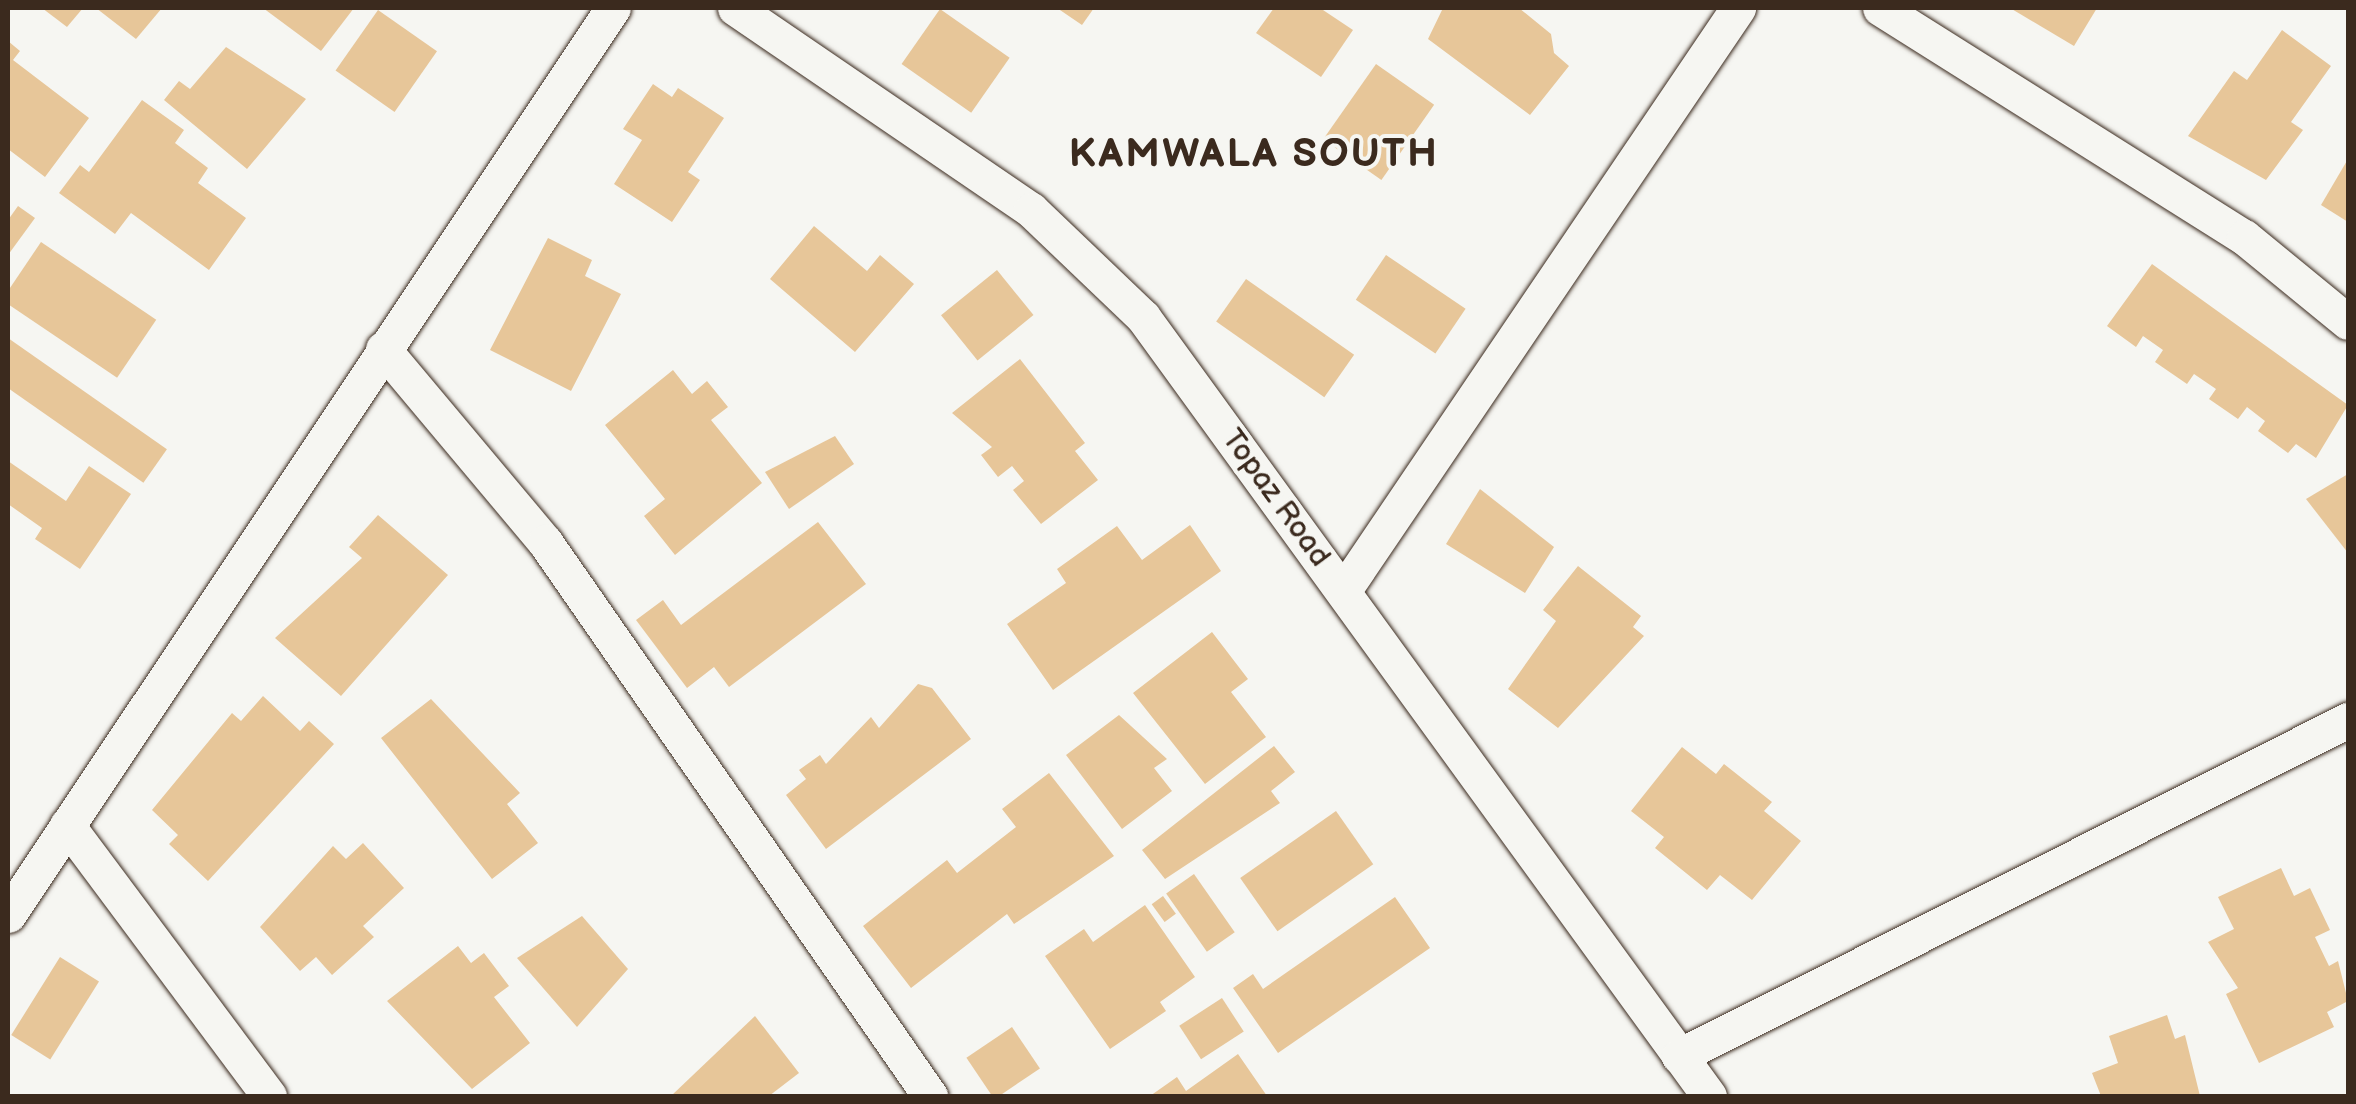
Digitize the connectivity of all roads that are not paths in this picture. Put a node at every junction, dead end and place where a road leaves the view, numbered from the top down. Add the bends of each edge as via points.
1 (613, 8) edge
2 (736, 8) edge
3 (1738, 8) edge
4 (1880, 8) edge
5 (2348, 322) edge
6 (383, 349) junction
7 (1344, 590) junction
8 (2348, 720) edge
9 (67, 825) junction
10 (8, 916) edge
11 (1679, 1056) junction
12 (270, 1096) edge
13 (930, 1096) edge
14 (1709, 1096) edge

1 - 6 street
2 - 7 street, Topaz Road via 1088,258 1143,318
3 - 7 street
4 - 5 street via 2244,237
6 - 9 street
6 - 13 street via 545,542
7 - 11 street, Topaz Road
8 - 11 street
9 - 10 street
9 - 12 street
11 - 14 street, Topaz Road

